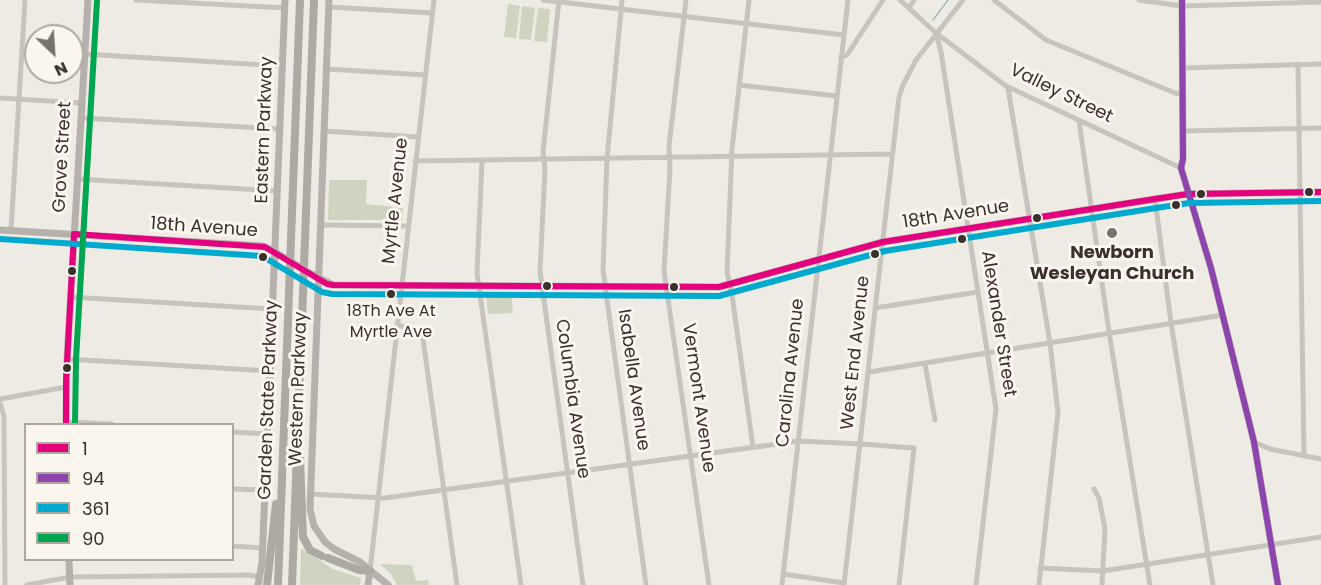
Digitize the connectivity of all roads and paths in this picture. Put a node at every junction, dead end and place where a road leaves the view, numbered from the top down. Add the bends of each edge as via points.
1 (25, 0) edge
2 (88, 0) edge
3 (136, 0) edge
4 (300, 0) edge
5 (314, 0) edge
6 (434, 0) edge
7 (543, 0) edge
8 (622, 0) edge
9 (686, 0) edge
10 (749, 0) edge
11 (848, 0) edge
12 (883, 0) edge
13 (900, 0) edge
14 (914, 0) edge
15 (963, 0) edge
16 (994, 0) edge
17 (1139, 0) edge
18 (560, 1) edge
19 (1321, 2) edge
20 (329, 3) edge
21 (1182, 3) edge
22 (285, 4) edge
23 (909, 8) junction
24 (621, 9) junction
25 (432, 13) junction
26 (684, 16) junction
27 (746, 23) junction
28 (936, 33) junction
29 (844, 35) junction
30 (84, 54) joint
31 (841, 57) junction
32 (1298, 64) junction
33 (1321, 64) edge
34 (282, 66) junction
35 (1183, 68) junction
36 (327, 69) junction
37 (425, 75) junction
38 (82, 84) edge
39 (739, 85) junction
40 (1008, 88) junction
41 (1183, 94) junction
42 (837, 96) junction
43 (0, 98) edge
44 (19, 99) junction
45 (81, 103) junction
46 (81, 118) junction
47 (1079, 121) junction
48 (1298, 128) junction
49 (1321, 128) edge
50 (280, 129) junction
51 (324, 131) junction
52 (1183, 131) junction
53 (418, 137) junction
54 (892, 154) junction
55 (830, 155) junction
56 (732, 157) junction
57 (669, 158) junction
58 (607, 159) junction
59 (544, 160) junction
60 (482, 161) junction
61 (415, 162) junction
62 (1181, 168) junction
63 (77, 179) junction
64 (277, 192) junction
65 (1299, 192) junction
66 (1321, 192) edge
67 (1188, 194) junction
68 (1155, 199) junction
69 (1091, 209) junction
70 (1029, 219) junction
71 (321, 225) junction
72 (408, 226) junction
73 (968, 228) junction
74 (0, 230) edge
75 (11, 230) junction
76 (74, 234) junction
77 (884, 242) junction
78 (277, 253) junction
79 (819, 259) junction
80 (316, 277) junction
81 (729, 285) junction
82 (401, 286) junction
83 (479, 286) junction
84 (542, 286) junction
85 (605, 286) junction
86 (667, 286) junction
87 (978, 292) junction
88 (70, 297) junction
89 (875, 308) junction
90 (272, 309) junction
91 (1223, 315) junction
92 (1171, 323) junction
93 (397, 325) junction
94 (1110, 334) junction
95 (1050, 344) junction
96 (987, 354) junction
97 (67, 359) junction
98 (925, 364) junction
99 (270, 371) junction
100 (869, 372) junction
101 (66, 387) junction
102 (297, 396) junction
103 (0, 404) edge
104 (936, 420) dead end
105 (66, 423) edge
106 (234, 432) edge
107 (267, 434) junction
108 (799, 441) junction
109 (1254, 442) junction
110 (861, 444) junction
111 (282, 446) junction
112 (753, 447) junction
113 (690, 456) junction
114 (1304, 456) junction
115 (1321, 459) edge
116 (630, 464) junction
117 (567, 473) junction
118 (506, 481) junction
119 (234, 489) edge
120 (444, 489) junction
121 (1094, 489) dead end
122 (265, 490) junction
123 (310, 494) junction
124 (377, 498) junction
125 (1321, 537) edge
126 (1272, 544) junction
127 (234, 546) edge
128 (263, 548) junction
129 (1208, 555) junction
130 (69, 561) edge
131 (1146, 565) junction
132 (1040, 568) junction
133 (370, 571) junction
134 (1103, 571) junction
135 (783, 574) junction
136 (70, 581) edge
137 (259, 581) edge
138 (844, 584) edge
139 (5, 585) edge
140 (27, 585) edge
141 (267, 585) edge
142 (278, 585) edge
143 (292, 585) edge
144 (368, 585) edge
145 (388, 585) edge
146 (457, 585) edge
147 (521, 585) edge
148 (583, 585) edge
149 (646, 585) edge
150 (709, 585) edge
151 (782, 585) edge
152 (899, 585) edge
153 (976, 585) edge
154 (1039, 585) edge
155 (1102, 585) edge
156 (1150, 585) edge
157 (1213, 585) edge
158 (1278, 585) edge

1 - 44 street
2 - 30 main road, Grove Street
3 - 22 street
4 - 111 highway, Garden State Parkway
5 - 102 highway, Garden State Parkway
6 - 25 street, Myrtle Avenue
7 - 18 street
8 - 24 street, Isabella Avenue
9 - 26 street, Vermont Avenue
10 - 27 street
11 - 29 street, Carolina Avenue
12 - 31 street via 847,55
13 - 23 street, Valley Street
14 - 23 street
15 - 28 street, West End Avenue
16 - 41 street via 1046,40
17 - 21 street
18 - 24 street
18 - 59 street, Columbia Avenue
19 - 21 street
20 - 25 street
20 - 36 main road, Western Parkway
21 - 35 main road
22 - 34 main road, Eastern Parkway
23 - 28 street, Valley Street
24 - 26 street
24 - 58 street, Isabella Avenue
25 - 37 street, Myrtle Avenue
26 - 27 street
26 - 57 street, Vermont Avenue
27 - 29 street
27 - 39 street
28 - 40 street, Valley Street
28 - 54 street, West End Avenue via 903,85
28 - 73 street, Alexander Street
29 - 31 street, Carolina Avenue
30 - 34 street
31 - 42 street, Carolina Avenue
32 - 33 street
32 - 35 street
32 - 48 street
34 - 50 main road, Eastern Parkway
35 - 41 main road
36 - 37 street
36 - 51 main road, Western Parkway
37 - 53 street, Myrtle Avenue
38 - 45 main road, Grove Street
39 - 42 street
39 - 56 street
40 - 47 street, Valley Street
40 - 70 street
41 - 52 main road
42 - 55 street, Carolina Avenue
43 - 44 street
44 - 45 street
44 - 75 street
45 - 46 main road, Grove Street
46 - 50 street
46 - 63 main road, Grove Street
47 - 62 street, Valley Street
47 - 69 street
48 - 49 street
48 - 52 street
48 - 65 street
50 - 64 main road, Eastern Parkway
51 - 53 street
51 - 71 main road, Western Parkway
52 - 62 main road
53 - 61 street, Myrtle Avenue
54 - 55 street
54 - 77 street, West End Avenue
55 - 56 street
55 - 79 street, Carolina Avenue
56 - 57 street
56 - 81 street
57 - 58 street
57 - 86 street, Vermont Avenue via 664,271
58 - 59 street
58 - 85 street, Isabella Avenue
59 - 60 street
59 - 84 street, Columbia Avenue
60 - 61 street
60 - 83 street
61 - 72 street, Myrtle Avenue
62 - 67 main road
63 - 64 street
63 - 76 main road, Grove Street
64 - 78 main road, Eastern Parkway
65 - 66 main road, 18th Avenue
65 - 67 main road, 18th Avenue
65 - 114 street
67 - 68 main road, 18th Avenue
67 - 91 main road
68 - 69 main road, 18th Avenue
68 - 92 street
69 - 70 main road, 18th Avenue
69 - 94 street
70 - 73 main road, 18th Avenue
70 - 95 street
71 - 72 street
71 - 80 main road, Western Parkway
72 - 82 street, Myrtle Avenue
73 - 77 main road, 18th Avenue
73 - 87 street, Alexander Street
74 - 75 main road, 18th Avenue
75 - 76 main road, 18th Avenue
76 - 78 main road, 18th Avenue via 263,246
76 - 88 main road, Grove Street
77 - 79 main road, 18th Avenue
77 - 89 street, West End Avenue
78 - 80 main road, 18th Avenue, bridge
78 - 90 main road, Eastern Parkway
79 - 81 main road, 18th Avenue
79 - 108 street, Carolina Avenue
80 - 82 main road, 18th Avenue via 333,285
80 - 123 main road, Western Parkway
81 - 86 main road, 18th Avenue
81 - 112 street
82 - 83 main road, 18th Avenue
82 - 93 street, Myrtle Avenue
83 - 84 main road, 18th Avenue
83 - 118 street
84 - 85 main road, 18th Avenue
84 - 117 street, Columbia Avenue
85 - 86 main road, 18th Avenue
85 - 116 street, Isabella Avenue
86 - 113 street, Vermont Avenue
87 - 89 street
87 - 96 street, Alexander Street
88 - 90 street
88 - 97 main road, Grove Street
89 - 100 street, West End Avenue
90 - 99 main road, Eastern Parkway
91 - 92 street
91 - 109 main road
92 - 94 street
92 - 129 street
93 - 120 street via 416,330 423,339
93 - 124 street, Myrtle Avenue
94 - 95 street
94 - 131 street
95 - 96 street
95 - 132 street via 1058,413
96 - 98 street
96 - 153 street, Alexander Street via 996,409
97 - 99 street
97 - 101 main road, Grove Street
98 - 100 street
98 - 104 street
99 - 107 main road, Eastern Parkway
100 - 110 street, West End Avenue
101 - 103 street
101 - 105 main road, Grove Street
102 - 133 highway via 303,533 308,548 358,570
102 - 143 highway, Garden State Parkway
103 - 139 street via 4,416
106 - 107 street
107 - 122 main road, Eastern Parkway
108 - 110 street
108 - 112 street
108 - 135 street, Carolina Avenue
109 - 114 street
109 - 126 main road
110 - 138 street, West End Avenue
110 - 152 street via 914,448
111 - 141 highway
111 - 142 highway, Garden State Parkway
112 - 113 street
113 - 116 street
113 - 150 street, Vermont Avenue
114 - 115 street
116 - 117 street
116 - 149 street, Isabella Avenue
117 - 118 street
117 - 148 street, Columbia Avenue
118 - 120 street
118 - 147 street
119 - 122 street
120 - 124 street
120 - 146 street
121 - 134 street via 1105,529
122 - 128 main road, Eastern Parkway
123 - 124 street
123 - 133 main road, Western Parkway via 312,518 322,539
124 - 133 street, Myrtle Avenue
125 - 126 street
126 - 129 street
126 - 158 main road
127 - 128 street
128 - 137 main road, Eastern Parkway
129 - 131 street
129 - 157 street
130 - 136 main road
131 - 134 street
131 - 156 street
132 - 134 street
132 - 154 street
133 - 144 main road, Myrtle Avenue
133 - 145 main road, Western Parkway
134 - 155 street
135 - 138 street
135 - 151 street, Carolina Avenue
136 - 137 street via 249,575
136 - 140 street

